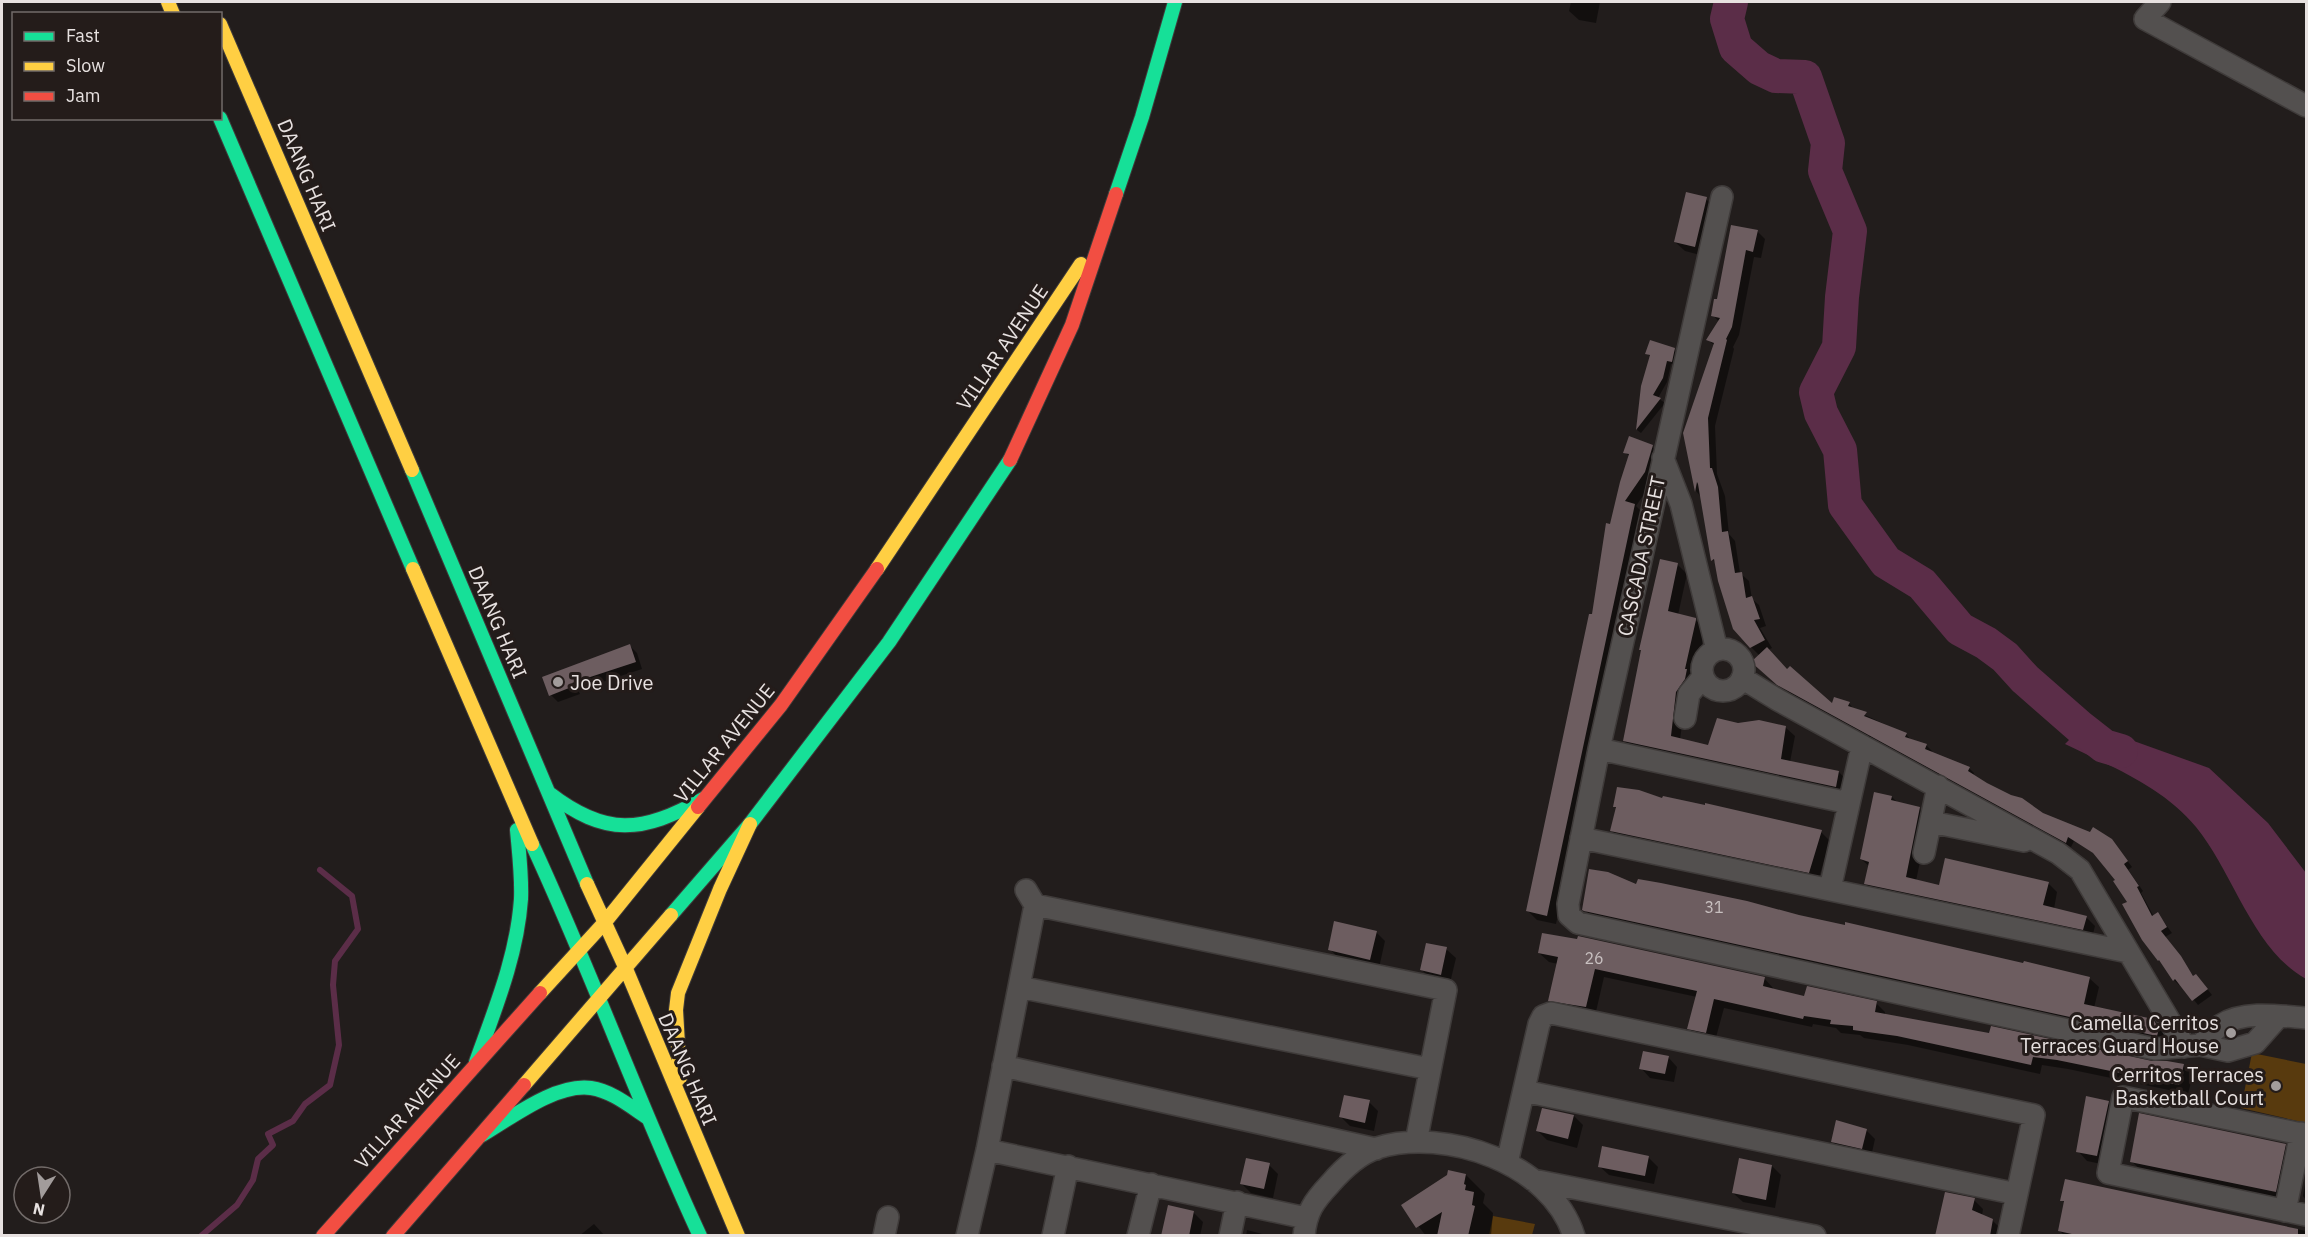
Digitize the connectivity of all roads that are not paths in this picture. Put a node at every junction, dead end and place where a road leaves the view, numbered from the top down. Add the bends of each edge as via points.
1 (1175, 2) edge
2 (2160, 2) edge
3 (222, 29) edge
4 (2307, 105) edge
5 (221, 120) edge
6 (1722, 197) dead end
7 (1101, 234) junction
8 (1663, 458) junction
9 (1717, 650) junction
10 (1703, 677) junction
11 (1742, 678) junction
12 (1685, 718) dead end
13 (1862, 746) junction
14 (1599, 749) junction
15 (1938, 786) junction
16 (549, 793) junction
17 (703, 799) junction
18 (1849, 803) junction
19 (515, 807) junction
20 (1931, 822) junction
21 (750, 824) junction
22 (1581, 838) junction
23 (2043, 845) junction
24 (1924, 853) dead end
25 (1830, 889) junction
26 (605, 922) junction
27 (579, 951) junction
28 (2128, 951) junction
29 (626, 969) junction
30 (1019, 987) junction
31 (599, 998) junction
32 (2279, 1016) junction
33 (2307, 1018) edge
34 (2193, 1046) junction
35 (476, 1062) junction
36 (1003, 1065) junction
37 (1430, 1069) junction
38 (1524, 1091) junction
39 (682, 1104) junction
40 (648, 1118) junction
41 (2304, 1134) edge
42 (482, 1135) junction
43 (1416, 1142) junction
44 (1376, 1149) junction
45 (987, 1150) junction
46 (1507, 1163) junction
47 (1068, 1166) junction
48 (1532, 1180) junction
49 (1151, 1184) junction
50 (2017, 1194) junction
51 (1237, 1202) junction
52 (2285, 1211) junction
53 (2307, 1215) edge
54 (1305, 1227) edge
55 (324, 1236) edge
56 (393, 1236) edge
57 (700, 1236) edge
58 (738, 1236) edge
59 (967, 1236) edge
60 (1053, 1236) edge
61 (1138, 1236) edge
62 (1230, 1236) edge
63 (1574, 1236) edge
64 (1815, 1236) edge
65 (2008, 1236) edge

1 - 7 main road, VILLAR AVENUE via 1142,117
2 - 4 street via 2145,19
3 - 16 main road, DAANG HARI
5 - 19 main road
6 - 8 street, CASCADA STREET
7 - 17 main road, VILLAR AVENUE via 850,610 781,705
7 - 21 main road, VILLAR AVENUE via 1072,325 1011,458 889,642
8 - 9 street via 1681,504
8 - 14 street, CASCADA STREET
9 - 10 street via 1703,663
9 - 11 street via 1736,654 1743,665
10 - 11 street via 1719,690 1733,688
10 - 12 street via 1689,694
11 - 13 street
13 - 15 street
13 - 18 street
14 - 18 street
14 - 22 street, CASCADA STREET
15 - 20 street
15 - 23 street
16 - 17 main road via 578,815 595,822 637,826 661,822
16 - 26 main road, DAANG HARI
17 - 26 main road, VILLAR AVENUE
18 - 25 street
19 - 27 main road
19 - 35 main road via 521,881 518,926 501,992
20 - 23 street
20 - 24 street
21 - 29 main road, VILLAR AVENUE
21 - 39 main road via 678,993
22 - 25 street
22 - 34 street, CASCADA STREET via 1568,904 1569,915 1578,923 2155,1049
23 - 28 street via 2080,870
25 - 28 street
26 - 27 main road, VILLAR AVENUE
26 - 29 main road, DAANG HARI
27 - 31 main road
27 - 35 main road, VILLAR AVENUE
28 - 34 street
29 - 31 main road, VILLAR AVENUE
29 - 39 main road, DAANG HARI
30 - 36 street
30 - 37 street
30 - 37 street via 1030,898 1446,990
31 - 40 main road
31 - 42 main road, VILLAR AVENUE
32 - 33 street
32 - 34 street via 2241,1017
32 - 34 street via 2255,1043 2228,1051
35 - 55 main road, VILLAR AVENUE
36 - 44 street
36 - 45 street
37 - 43 street
38 - 46 street
38 - 50 street
38 - 50 street via 1539,1024 1543,1016 1551,1013 2034,1115
39 - 58 main road, DAANG HARI
40 - 42 main road via 605,1093 577,1088
40 - 57 main road
41 - 52 street
41 - 52 street via 2123,1097 2108,1173
42 - 56 main road, VILLAR AVENUE
43 - 44 street
43 - 46 street via 1460,1147
44 - 54 street via 1340,1173 1320,1194
45 - 47 street
45 - 59 street
46 - 48 street
47 - 49 street
47 - 60 street
48 - 63 street via 1557,1203
48 - 64 street
49 - 51 street
49 - 61 street
50 - 65 street
51 - 54 street
51 - 62 street
52 - 53 street

